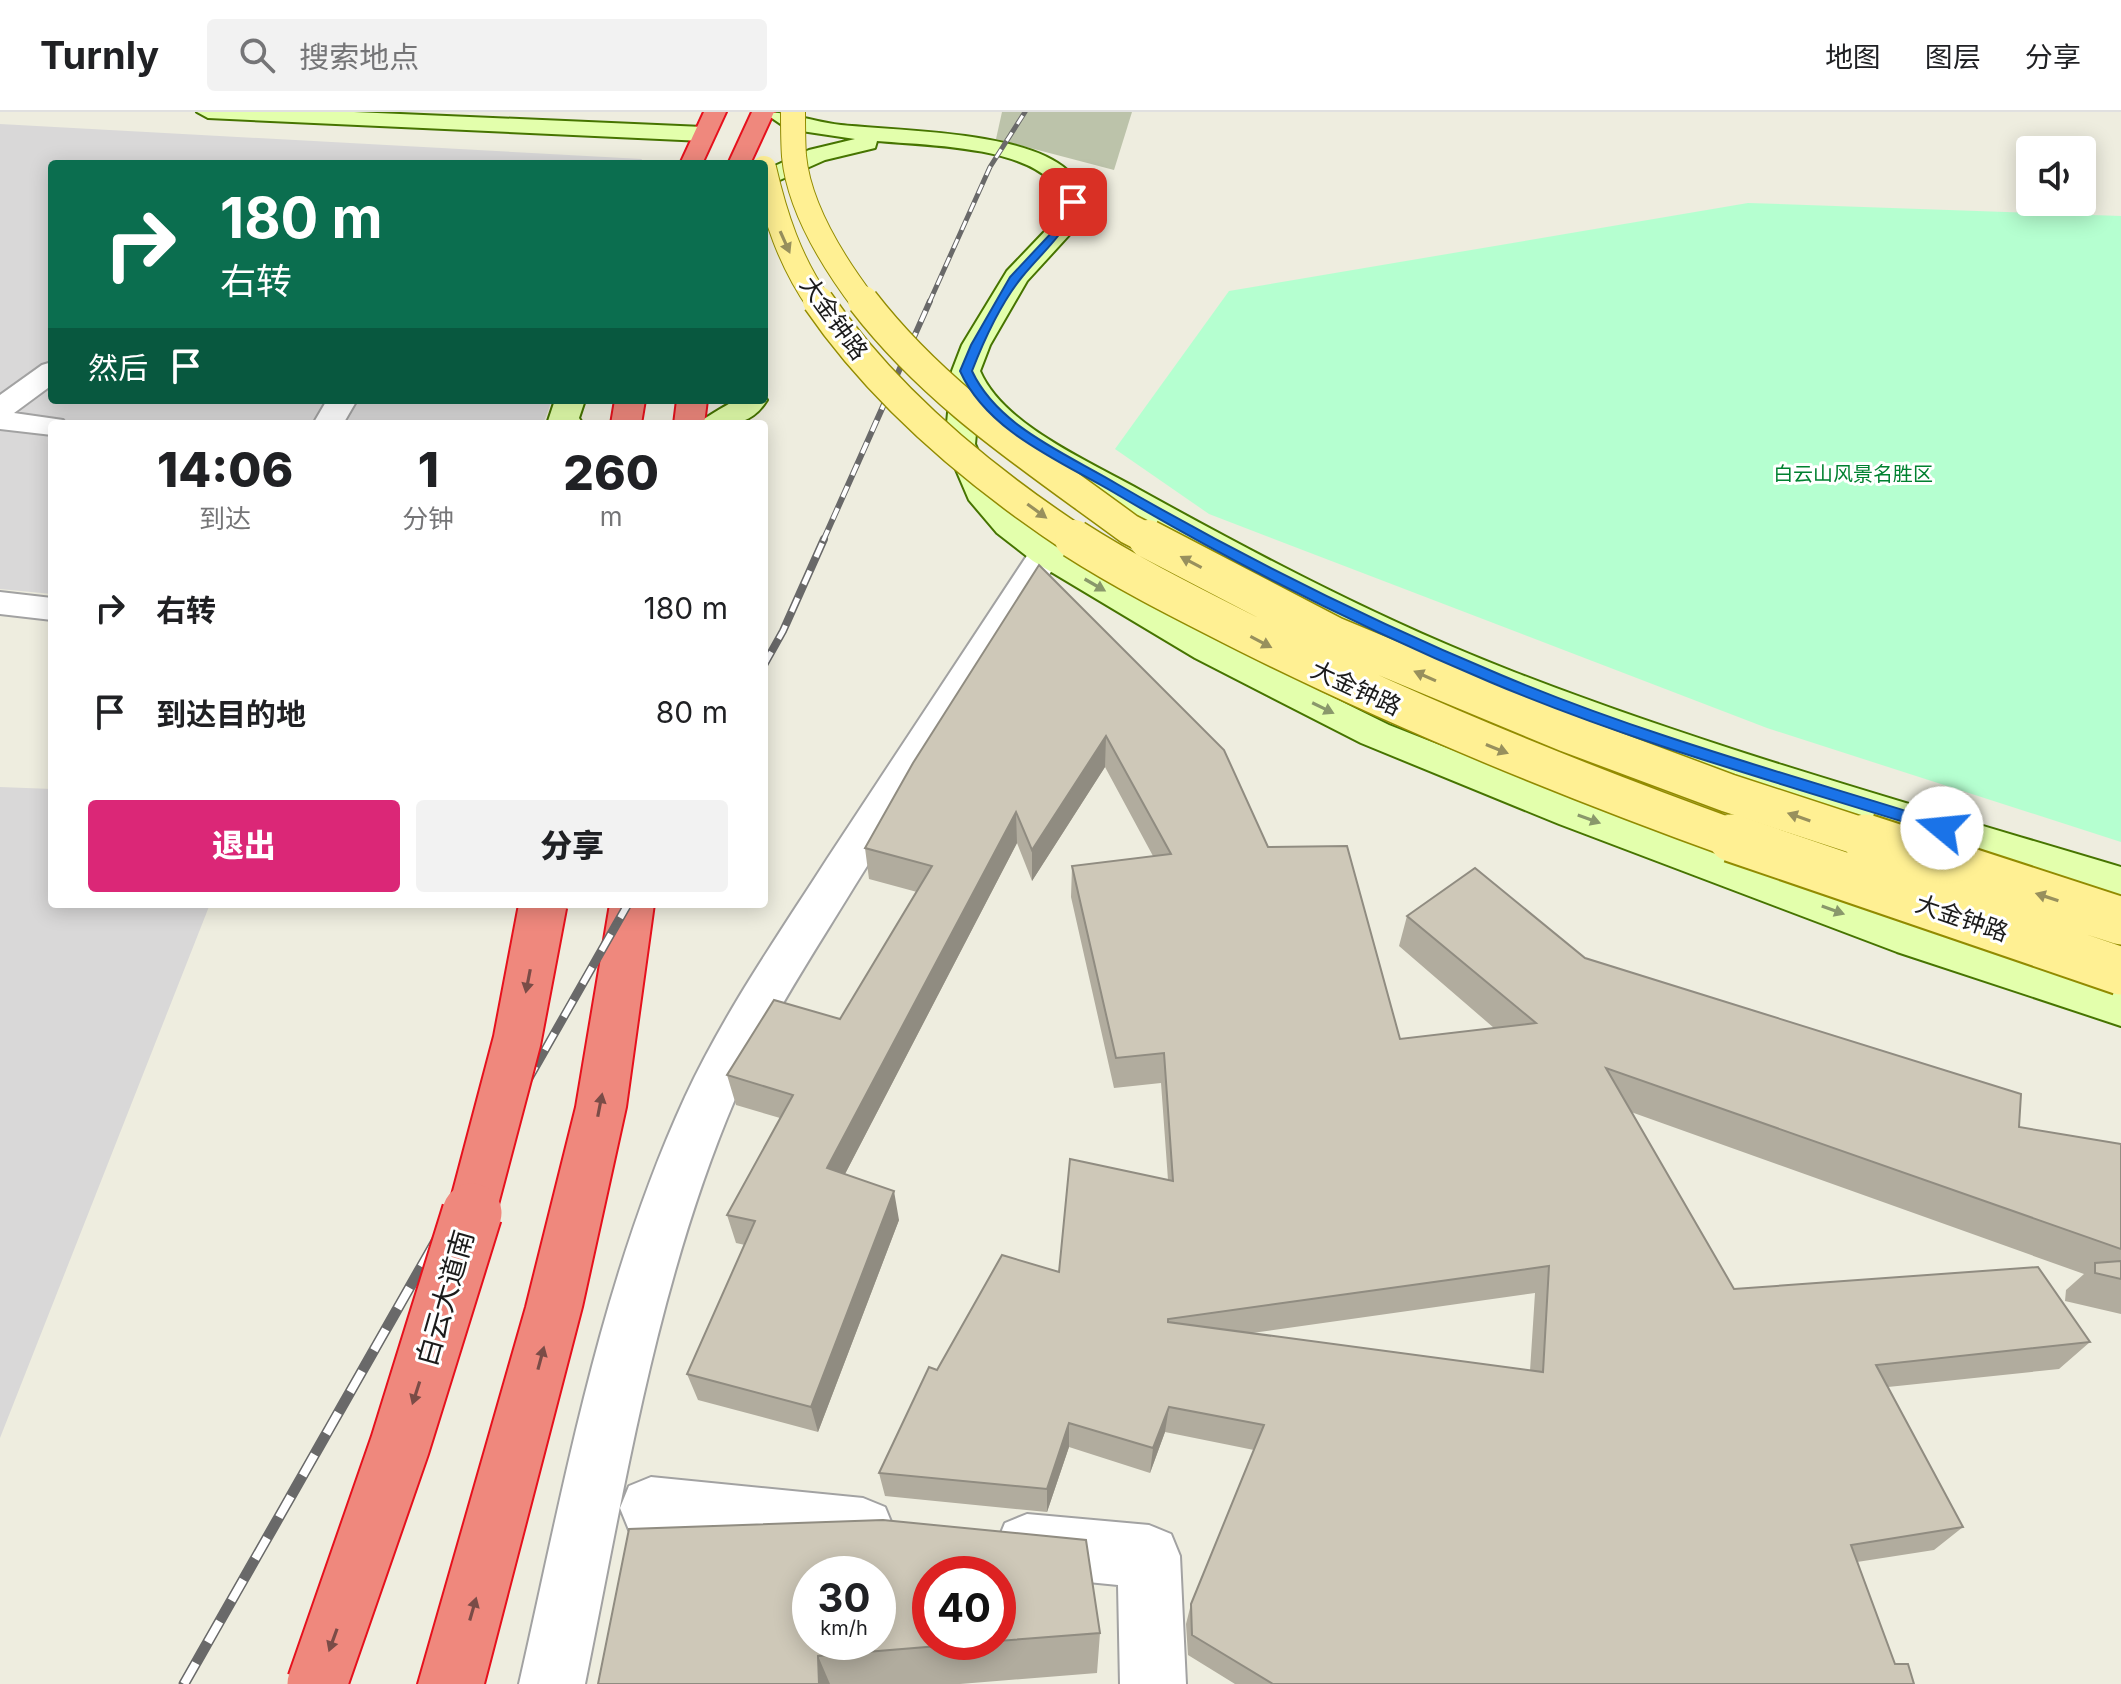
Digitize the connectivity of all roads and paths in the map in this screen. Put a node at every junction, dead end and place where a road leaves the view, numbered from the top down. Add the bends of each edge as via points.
1 (208, 112) edge
2 (715, 112) edge
3 (765, 112) edge
4 (774, 112) edge
5 (793, 112) edge
6 (703, 134) junction
7 (910, 139) junction
8 (682, 160) edge
9 (741, 160) edge
10 (763, 160) edge
11 (768, 178) edge
12 (768, 189) edge
13 (966, 371) junction
14 (48, 374) edge
15 (750, 404) edge
16 (0, 409) edge
17 (0, 420) edge
18 (724, 420) edge
19 (48, 426) edge
20 (1045, 554) junction
21 (0, 603) edge
22 (48, 609) edge
23 (2121, 883) edge
24 (542, 908) edge
25 (631, 908) edge
26 (2121, 921) edge
27 (2121, 971) edge
28 (2121, 1008) edge
29 (651, 1508) dead end
30 (915, 1534) edge
31 (977, 1540) edge
32 (317, 1684) edge
33 (451, 1684) edge
34 (552, 1684) edge
35 (1153, 1684) edge

1 - 6 street
2 - 6 highway
3 - 9 highway
3 - 10 main road, 大金钟路
4 - 7 street via 818,129
26 -> 5 main road, 大金钟路, bridge via 1728,793 1553,728 1334,636 1129,529 959,404 884,329 814,222 794,158
6 - 8 highway
7 - 11 street via 817,155
7 - 13 street via 987,147 1024,157 1059,176 1073,202 1061,229 1016,277
12 -> 27 main road, 大金钟路, bridge via 785,245 860,357 917,417 1089,549 1300,662 1528,762 1710,832
13 - 20 street via 960,444 980,493 1009,526
13 - 23 street via 977,394 1018,431 1203,540 1352,615 1497,679 1659,739
14 - 16 street
15 - 18 street
17 - 19 street
20 -> 28 street via 1208,650 1375,734 1913,940
20 - 34 street via 787,958 710,1098 679,1178 625,1356
21 - 22 street
24 -> 32 highway, 白云大道南, bridge via 517,1040 432,1345
33 -> 25 highway via 550,1321 601,1107
29 - 30 street
31 - 35 street via 1149,1556

